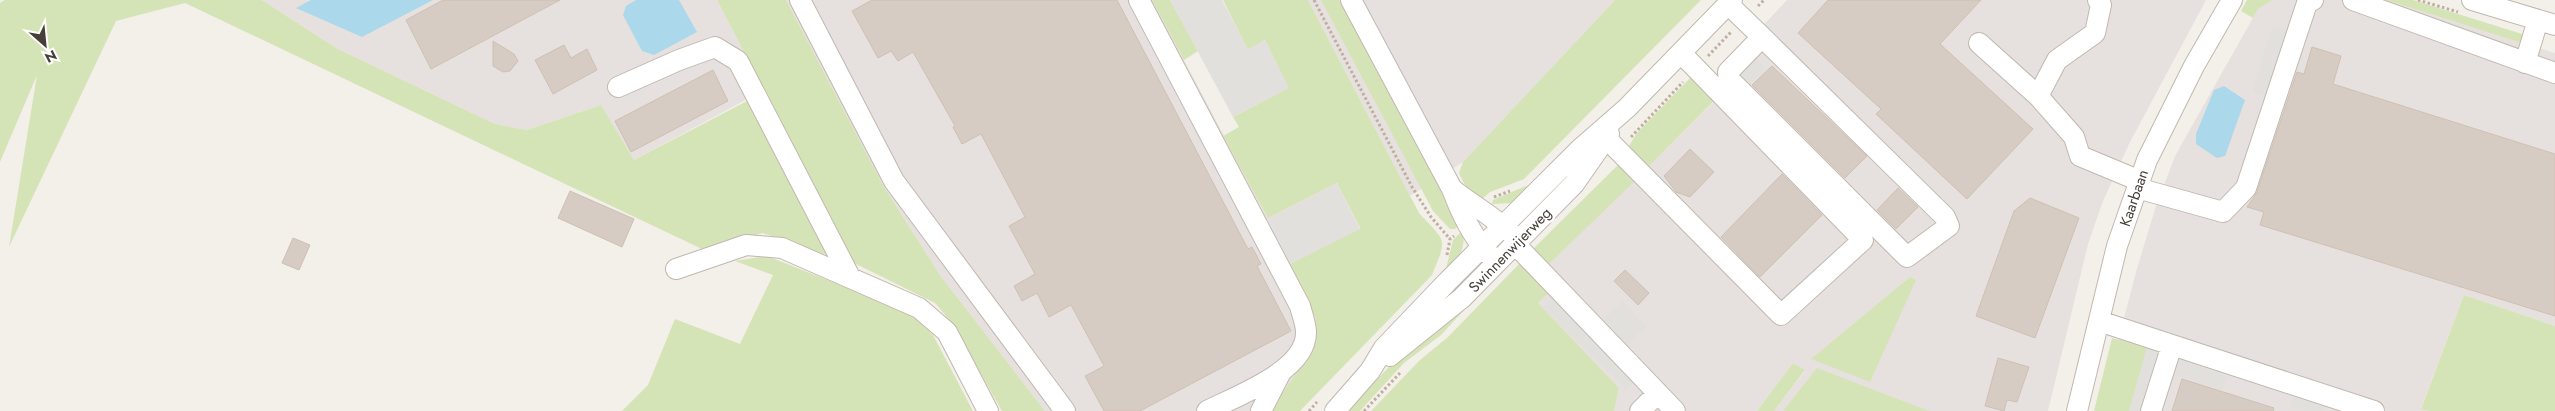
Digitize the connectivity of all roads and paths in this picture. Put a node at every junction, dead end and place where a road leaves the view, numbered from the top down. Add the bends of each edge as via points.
1 (800, 0) edge
2 (1139, 0) edge
3 (1314, 0) edge
4 (1351, 0) edge
5 (2098, 0) edge
6 (2232, 0) edge
7 (2313, 0) edge
8 (2353, 0) edge
9 (2472, 0) edge
10 (1730, 2) edge
11 (2507, 5) edge
12 (2546, 23) edge
13 (1762, 37) junction
14 (1979, 43) dead end
15 (1681, 53) junction
16 (2526, 63) junction
17 (2555, 73) edge
18 (618, 87) dead end
19 (2038, 96) junction
20 (1603, 135) junction
21 (2138, 185) junction
22 (1452, 190) junction
23 (1504, 225) junction
24 (1450, 239) dead end
25 (1517, 242) junction
26 (1482, 248) junction
27 (1498, 262) junction
28 (676, 269) dead end
29 (850, 277) junction
30 (2099, 321) junction
31 (2172, 345) junction
32 (1370, 371) junction
33 (1280, 374) junction
34 (1658, 393) junction
35 (988, 411) edge
36 (1065, 411) edge
37 (1207, 411) edge
38 (1261, 411) edge
39 (1335, 411) edge
40 (1640, 411) edge
41 (1675, 411) edge
42 (2077, 411) edge
43 (2151, 411) edge
44 (2374, 411) edge

1 - 36 street via 894,181
2 - 33 street via 1300,306 1307,333 1299,354
3 - 24 path via 1412,187
4 - 22 street
5 - 19 street via 2101,5 2095,33 2057,60
6 - 21 street, Kaarbaan via 2194,66 2147,160
7 - 21 street via 2307,3 2246,188 2229,206 2223,212
8 - 16 street
9 - 11 street
10 - 13 street
10 - 15 street, Swinnenwijerweg
11 - 12 street
12 - 16 street
13 - 13 street via 1944,217 1949,226 1908,257 1729,79 1728,72
14 - 19 street
15 - 20 street, Swinnenwijerweg
15 - 20 street via 1863,240 1781,315
16 - 17 street
18 - 29 street via 714,47 738,61
19 - 21 street via 2074,137 2080,156
20 - 23 street, Swinnenwijerweg
20 - 25 street, Swinnenwijerweg via 1574,184
21 - 30 street, Kaarbaan via 2117,246
22 - 23 street
22 - 26 street
23 - 25 street
23 - 26 street, Swinnenwijerweg
25 - 27 street, Swinnenwijerweg
25 - 34 street
26 - 27 street
26 - 32 street, Swinnenwijerweg via 1384,348
27 - 32 street, Swinnenwijerweg via 1438,320
28 - 29 street via 746,245 782,248
29 - 35 street via 919,308 947,332
30 - 31 street
30 - 42 street, Kaarbaan
31 - 43 street
31 - 44 street
32 - 39 street, Swinnenwijerweg
33 - 37 street
33 - 38 street
34 - 40 street
34 - 41 street

